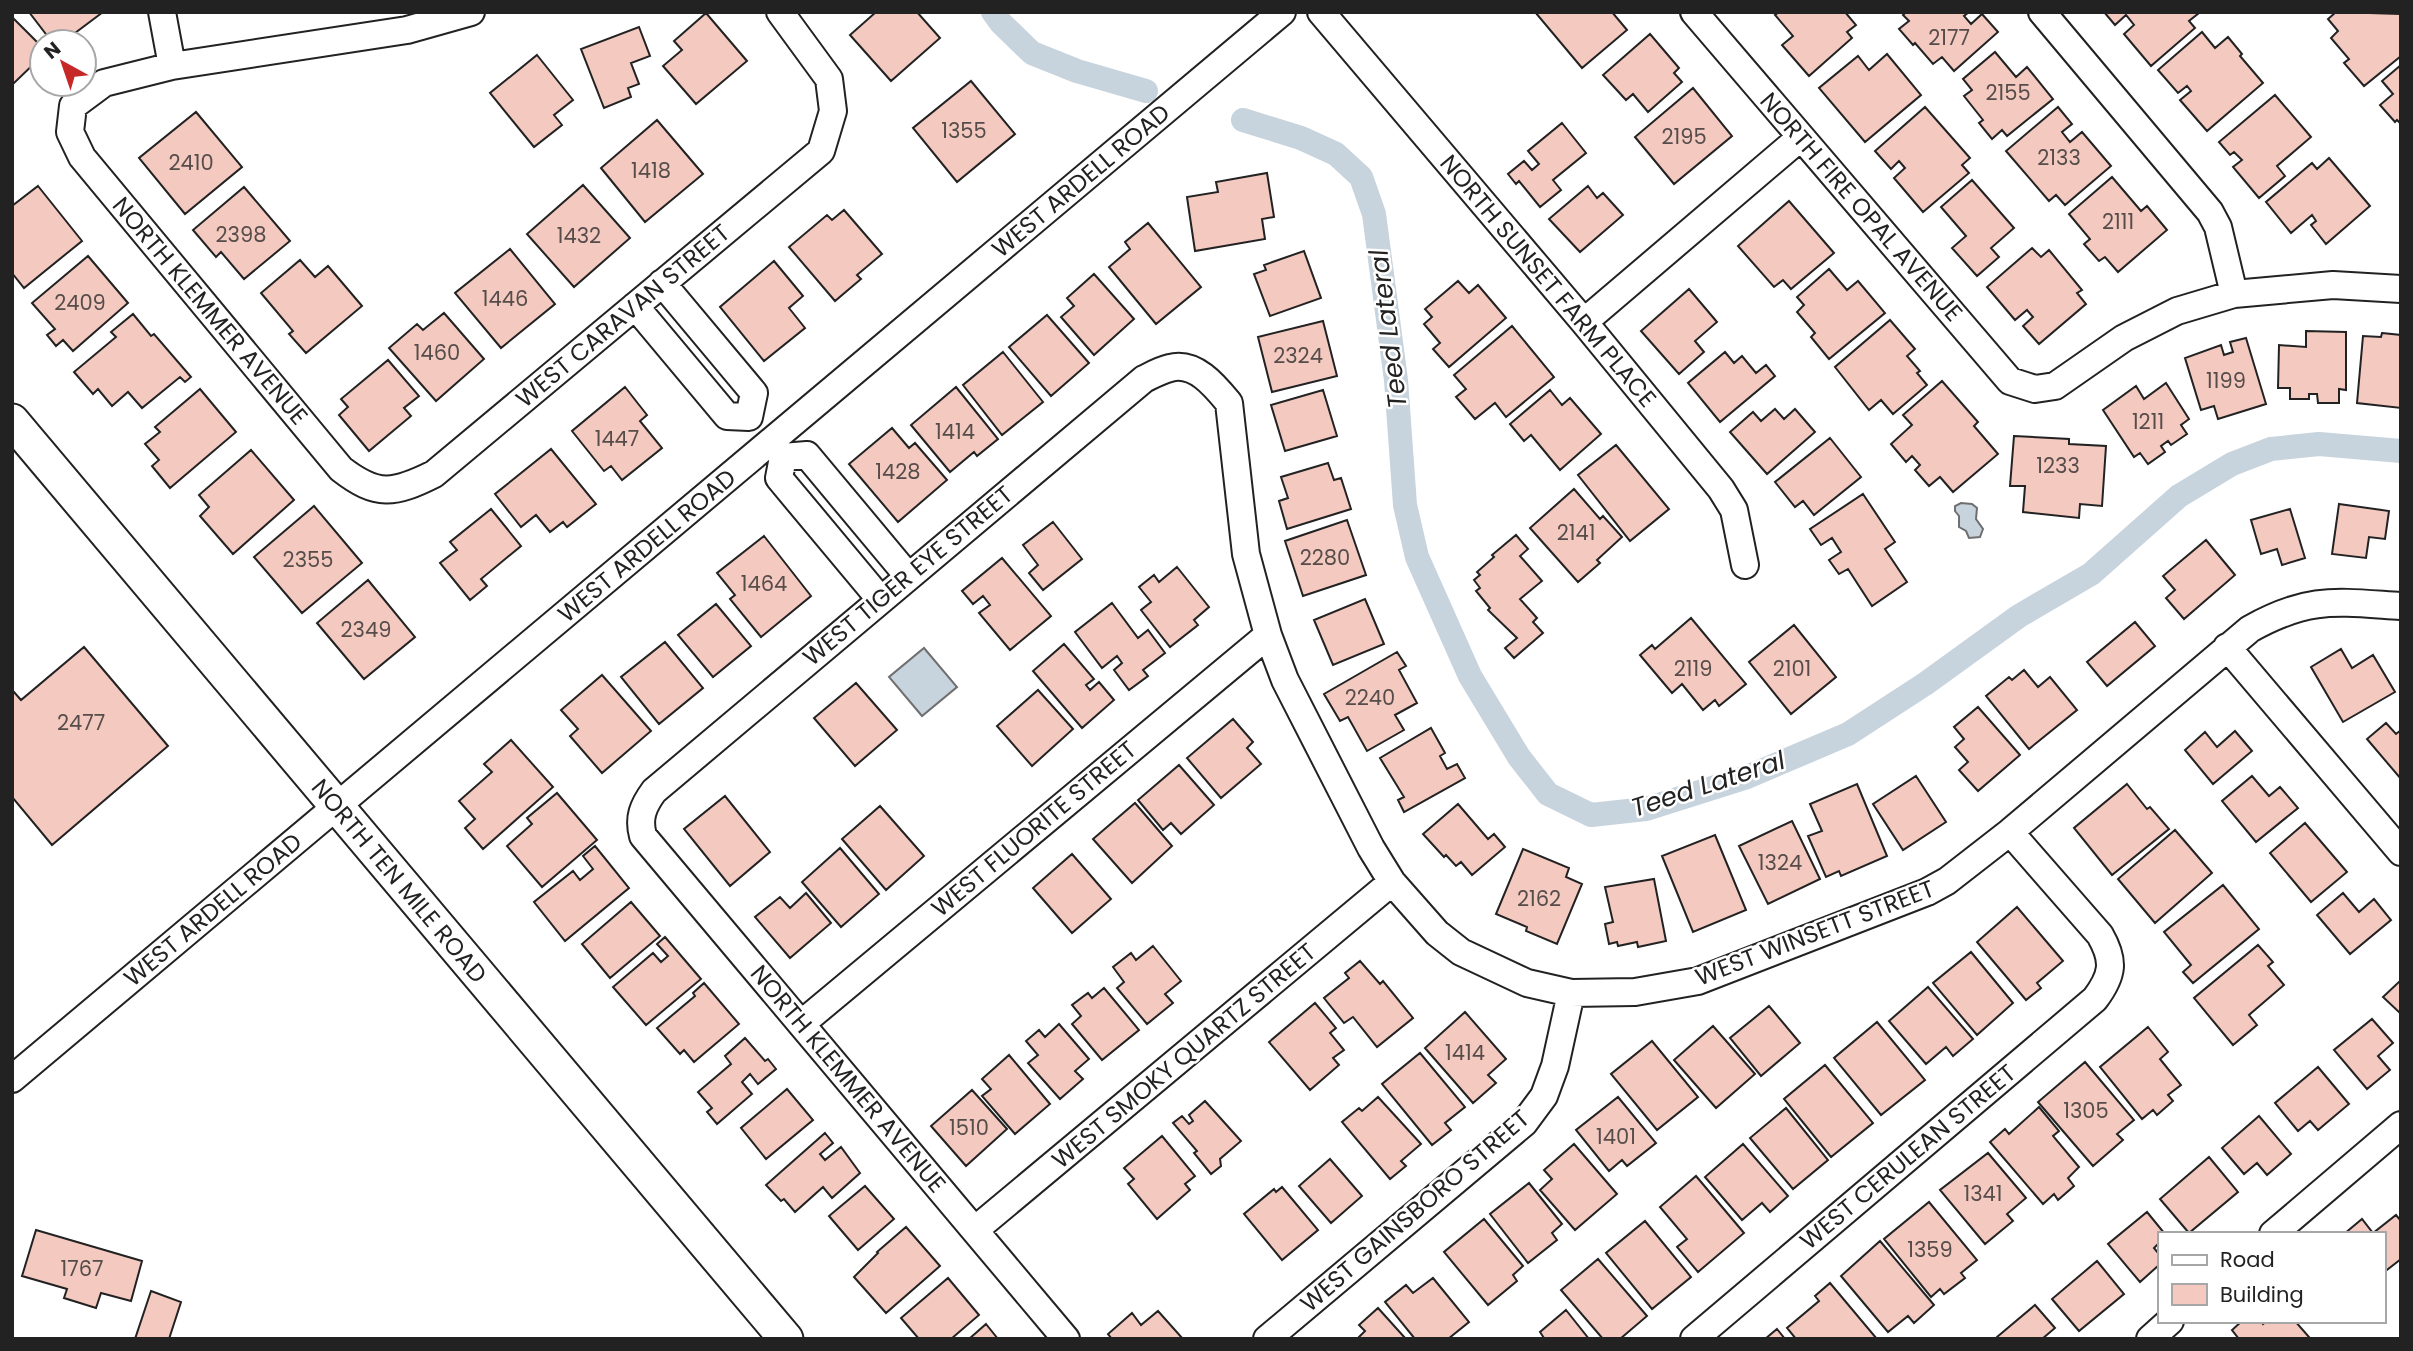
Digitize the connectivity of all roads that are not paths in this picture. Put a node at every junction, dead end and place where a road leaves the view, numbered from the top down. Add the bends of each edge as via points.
1 (162, 12) edge
2 (471, 12) edge
3 (780, 12) edge
4 (1282, 12) edge
5 (1321, 12) edge
6 (1694, 12) edge
7 (2042, 12) edge
8 (172, 66) junction
9 (1801, 137) junction
10 (662, 283) junction
11 (2401, 289) edge
12 (2234, 293) junction
13 (635, 306) junction
14 (1584, 322) junction
15 (1195, 370) joint
16 (750, 417) junction
17 (12, 421) edge
18 (776, 450) junction
19 (385, 491) joint
20 (1745, 565) dead end
21 (908, 576) junction
22 (880, 599) junction
23 (2401, 606) edge
24 (1268, 635) junction
25 (2227, 647) junction
26 (336, 806) junction
27 (640, 816) joint
28 (2010, 832) junction
29 (2401, 852) edge
30 (1392, 882) junction
31 (1571, 993) junction
32 (801, 1024) junction
33 (12, 1079) edge
34 (2401, 1125) edge
35 (976, 1229) junction
36 (2275, 1232) edge
37 (2168, 1323) edge
38 (786, 1339) edge
39 (1066, 1339) edge
40 (1267, 1339) edge
41 (1693, 1339) edge
42 (2150, 1339) edge

1 - 8 street
2 - 8 street via 407,30
3 - 10 street, WEST CARAVAN STREET via 829,79 833,111 821,151
4 - 18 street, WEST ARDELL ROAD
5 - 14 street, NORTH SUNSET FARM PLACE
6 - 9 street, NORTH FIRE OPAL AVENUE
7 - 12 street via 2200,198 2218,227
8 - 19 street, NORTH KLEMMER AVENUE via 104,83 73,106 70,132 82,157 341,469 360,483
9 - 12 street, NORTH FIRE OPAL AVENUE via 2010,381 2035,389 2054,386 2124,338 2178,311
9 - 14 street
10 - 13 street, WEST CARAVAN STREET
10 - 16 street via 754,393
11 - 12 street via 2333,285
13 - 16 street via 727,416
13 - 19 street, WEST CARAVAN STREET via 434,474
14 - 20 street, NORTH SUNSET FARM PLACE via 1721,489 1734,510
15 - 21 street, WEST TIGER EYE STREET via 1172,367 1144,379
15 - 24 street, WEST WINSETT STREET via 1229,403 1246,554
16 - 18 street
17 - 26 main road, NORTH TEN MILE ROAD
18 - 21 street via 807,456
18 - 22 street via 779,478
18 - 26 street, WEST ARDELL ROAD
21 - 22 street, WEST TIGER EYE STREET
22 - 27 street, WEST TIGER EYE STREET via 654,791
23 - 25 street, WEST WINSETT STREET via 2329,601 2302,606 2259,624
24 - 30 street, WEST WINSETT STREET via 1285,680
24 - 32 street, WEST FLUORITE STREET
25 - 28 street, WEST WINSETT STREET
25 - 29 street
26 - 33 street, WEST ARDELL ROAD
26 - 38 main road, NORTH TEN MILE ROAD
27 - 32 street, NORTH KLEMMER AVENUE via 643,836
28 - 31 street, WEST WINSETT STREET via 1927,892 1698,981 1635,992
28 - 41 street, WEST CERULEAN STREET via 2100,935 2111,967 2106,984 2095,999
30 - 31 street, WEST WINSETT STREET via 1437,933 1461,952 1527,983
30 - 35 street, WEST SMOKY QUARTZ STREET
31 - 40 street, WEST GAINSBORO STREET via 1545,1096 1524,1123
32 - 35 street, NORTH KLEMMER AVENUE
34 - 36 street
35 - 39 street, NORTH KLEMMER AVENUE
37 - 42 street

